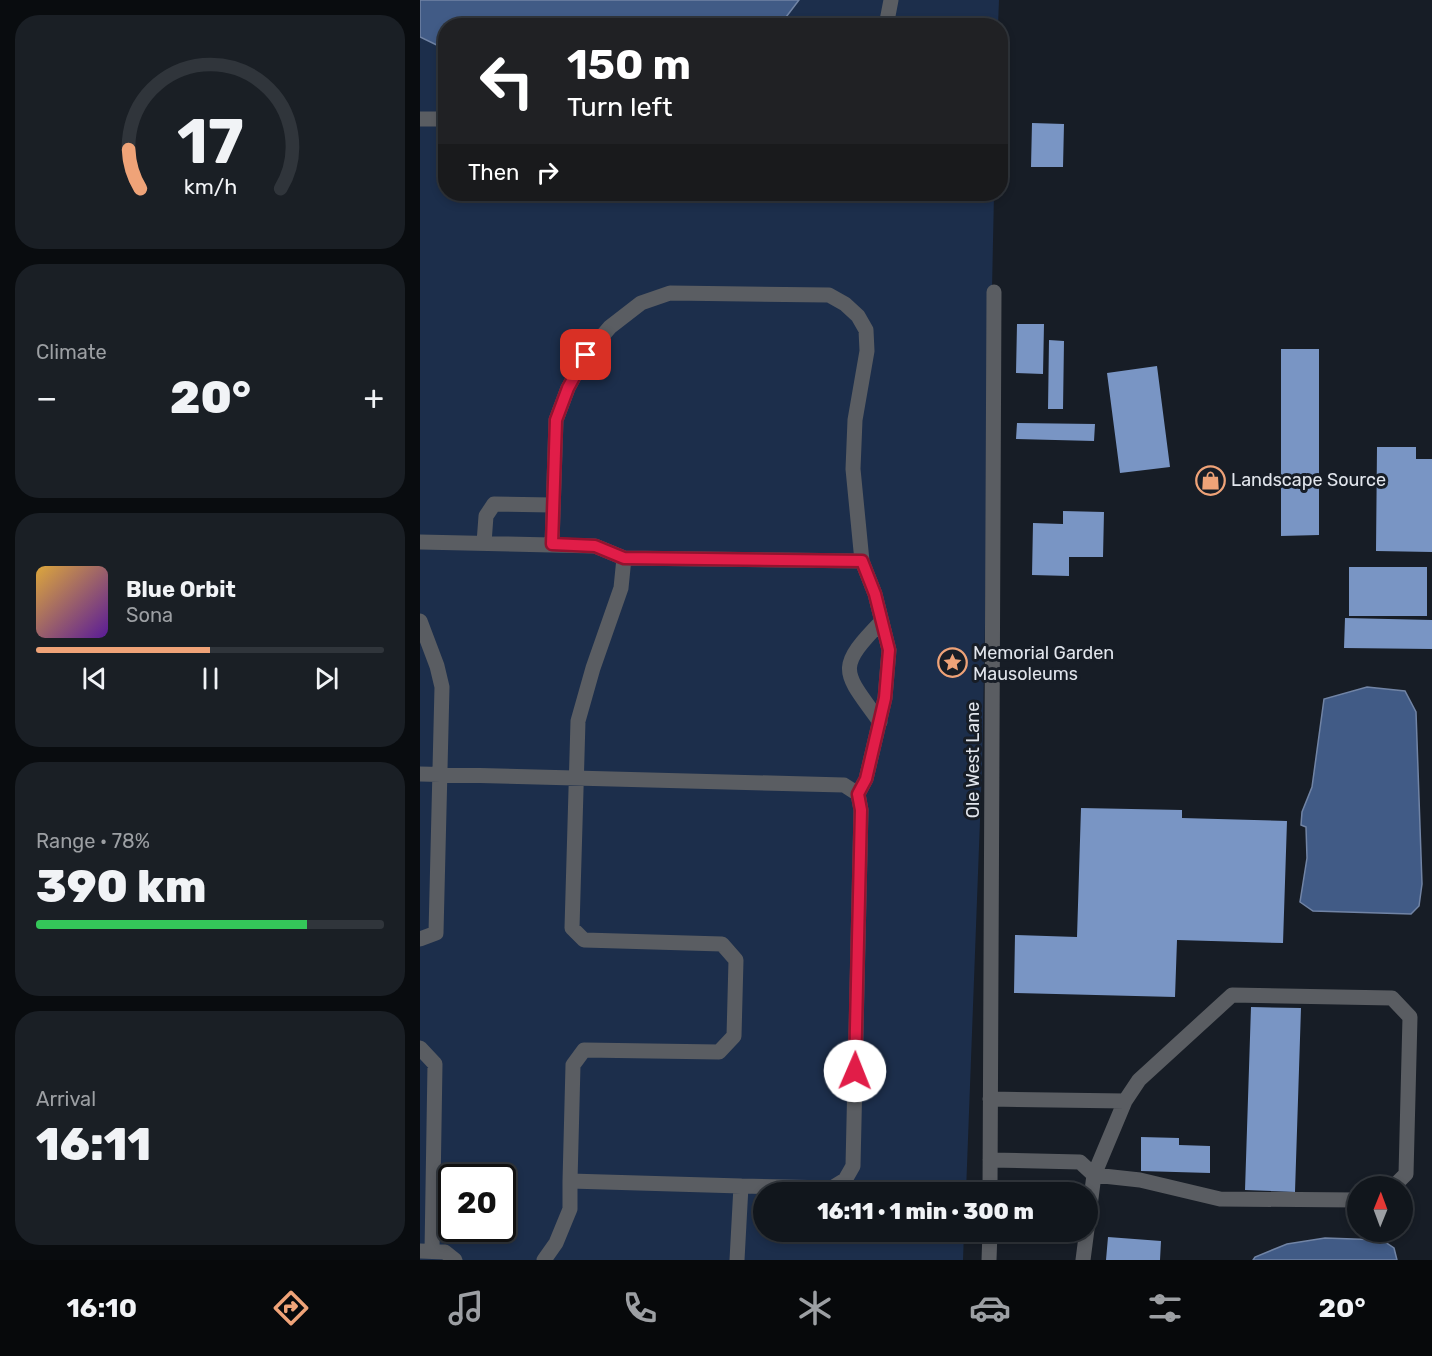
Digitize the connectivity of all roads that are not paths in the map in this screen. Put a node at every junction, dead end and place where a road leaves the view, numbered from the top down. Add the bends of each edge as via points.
1 (891, 0) edge
2 (888, 18) edge
3 (420, 119) edge
4 (438, 119) edge
5 (994, 292) dead end
6 (552, 505) junction
7 (420, 542) edge
8 (484, 543) junction
9 (552, 544) junction
10 (624, 558) junction
11 (862, 561) junction
12 (420, 621) edge
13 (882, 621) junction
14 (880, 722) junction
15 (420, 774) edge
16 (441, 774) junction
17 (577, 779) junction
18 (858, 794) junction
19 (420, 939) edge
20 (420, 1048) edge
21 (990, 1099) junction
22 (1125, 1101) junction
23 (990, 1160) junction
24 (1094, 1175) junction
25 (1404, 1176) edge
26 (427, 1178) edge
27 (570, 1181) junction
28 (990, 1182) edge
29 (741, 1186) junction
30 (1347, 1200) edge
31 (990, 1242) edge
32 (426, 1251) edge
33 (454, 1260) edge
34 (544, 1260) edge
35 (738, 1260) edge
36 (989, 1260) edge
37 (1083, 1260) edge

1 - 2 street
3 - 4 street
5 - 21 street, Ole West Lane
6 - 8 street via 494,504 486,516
6 - 9 street
6 - 11 street via 556,420 568,388 586,355 610,327 641,303 670,293 829,295 858,316 866,330 853,469
7 - 8 street
8 - 9 street
9 - 10 street via 595,546
10 - 11 street
10 - 17 street via 621,588 578,722
11 - 13 street
12 - 16 street via 442,687
13 - 14 street via 889,650
13 - 14 street via 860,644 850,661 849,675
14 - 18 street via 866,779
15 - 16 street
16 - 17 street
16 - 19 street via 436,933
17 - 18 street via 844,785
17 - 27 street via 572,928 584,940 722,944 736,960 736,971 734,1036 719,1052 584,1050 573,1065
18 - 29 street via 861,810 853,1166 845,1180 832,1188
20 - 26 street via 435,1064
21 - 22 street
21 - 23 street, Ole West Lane
22 - 24 street
22 - 25 street via 1139,1080 1232,995 1392,998 1410,1017
23 - 24 street via 1080,1162
23 - 28 street, Ole West Lane
24 - 30 street via 1140,1180 1220,1199
24 - 37 street
26 - 32 street
27 - 29 street
27 - 34 street via 570,1209
29 - 35 street
31 - 36 street
32 - 33 street via 445,1251

